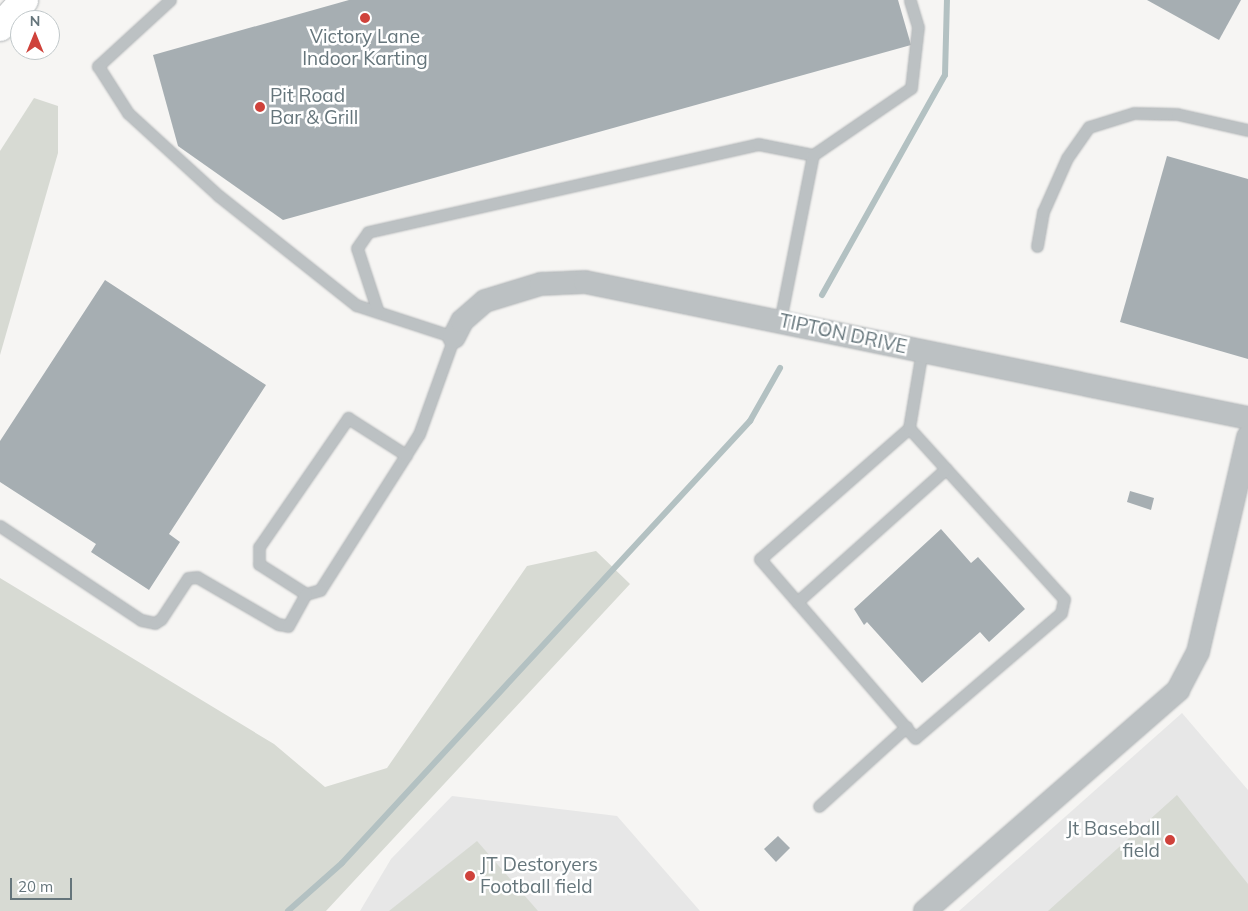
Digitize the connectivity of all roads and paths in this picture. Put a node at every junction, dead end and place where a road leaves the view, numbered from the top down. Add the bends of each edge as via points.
1 (24, 0) edge
2 (170, 0) edge
3 (910, 0) edge
4 (0, 27) edge
5 (1248, 130) edge
6 (813, 155) junction
7 (1037, 246) dead end
8 (378, 312) junction
9 (780, 321) junction
10 (454, 337) junction
11 (922, 350) junction
12 (1248, 418) edge
13 (909, 428) junction
14 (1248, 438) edge
15 (406, 455) junction
16 (946, 469) junction
17 (0, 526) edge
18 (306, 594) junction
19 (797, 602) junction
20 (906, 727) junction
21 (819, 806) dead end
22 (925, 911) edge

1 - 4 highway
2 - 8 lane via 98,66 128,113 220,196 356,305
3 - 6 lane via 918,28 911,88
5 - 7 lane via 1177,114 1134,113 1089,127 1067,158 1044,212
6 - 8 lane via 758,144 368,232 357,248
6 - 9 lane
8 - 10 lane
9 - 10 street, TIPTON DRIVE via 609,285 561,282 485,301 462,321
9 - 11 street, TIPTON DRIVE
10 - 15 lane via 419,434
11 - 12 street, TIPTON DRIVE
11 - 13 lane
13 - 16 lane
13 - 19 lane via 760,559
14 - 22 street via 1198,652 1178,690
15 - 18 lane via 320,590
15 - 18 lane via 348,418 259,547 259,564
16 - 19 lane
16 - 20 lane via 1064,599 1061,613 915,738
17 - 18 lane via 141,620 161,619 188,578 197,577 278,624 288,626
19 - 20 lane
20 - 21 lane

